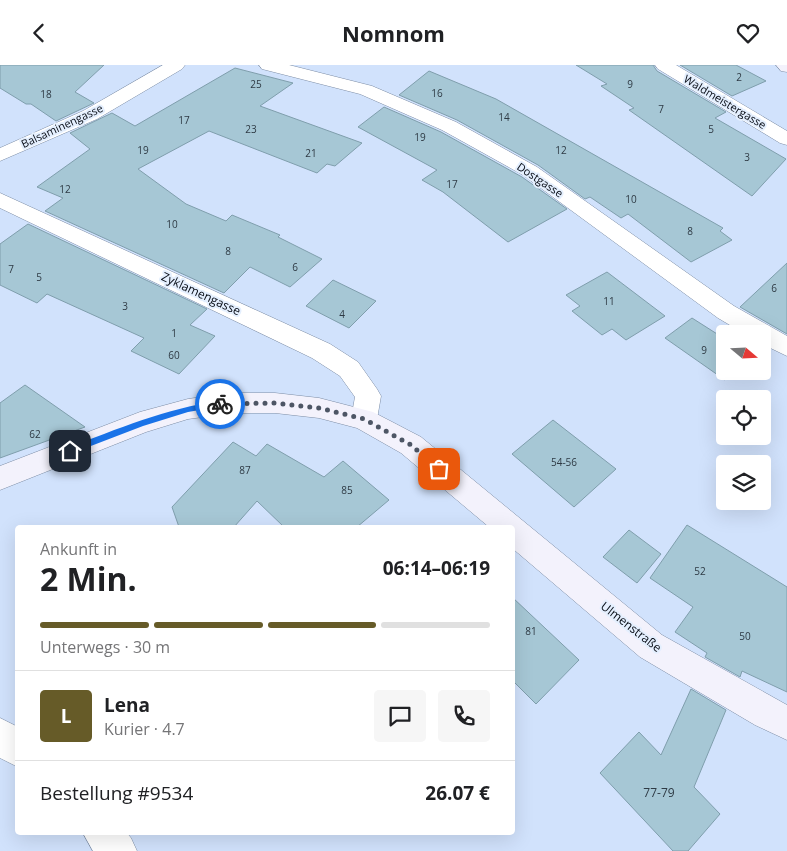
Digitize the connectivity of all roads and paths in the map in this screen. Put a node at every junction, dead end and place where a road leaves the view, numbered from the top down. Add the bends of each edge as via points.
1 (176, 65) edge
2 (268, 65) edge
3 (664, 65) edge
4 (787, 139) edge
5 (0, 155) edge
6 (0, 200) edge
7 (787, 347) edge
8 (364, 419) junction
9 (0, 478) edge
10 (507, 525) edge
11 (515, 533) edge
12 (787, 723) edge
13 (0, 735) edge
14 (15, 748) edge
15 (104, 835) edge
16 (118, 851) edge

1 - 5 street, Balsaminengasse via 90,115
2 - 7 street, Dostgasse via 366,90 449,126 530,171 726,312
3 - 4 street, Waldmeistergasse
6 - 8 street, Zyklamengasse via 321,351 349,369 368,396
8 - 9 street via 319,408 275,403 232,403 188,409 140,423
8 - 10 street via 411,445
11 - 12 street, Ulmenstraße via 651,646
13 - 14 street
15 - 16 street

